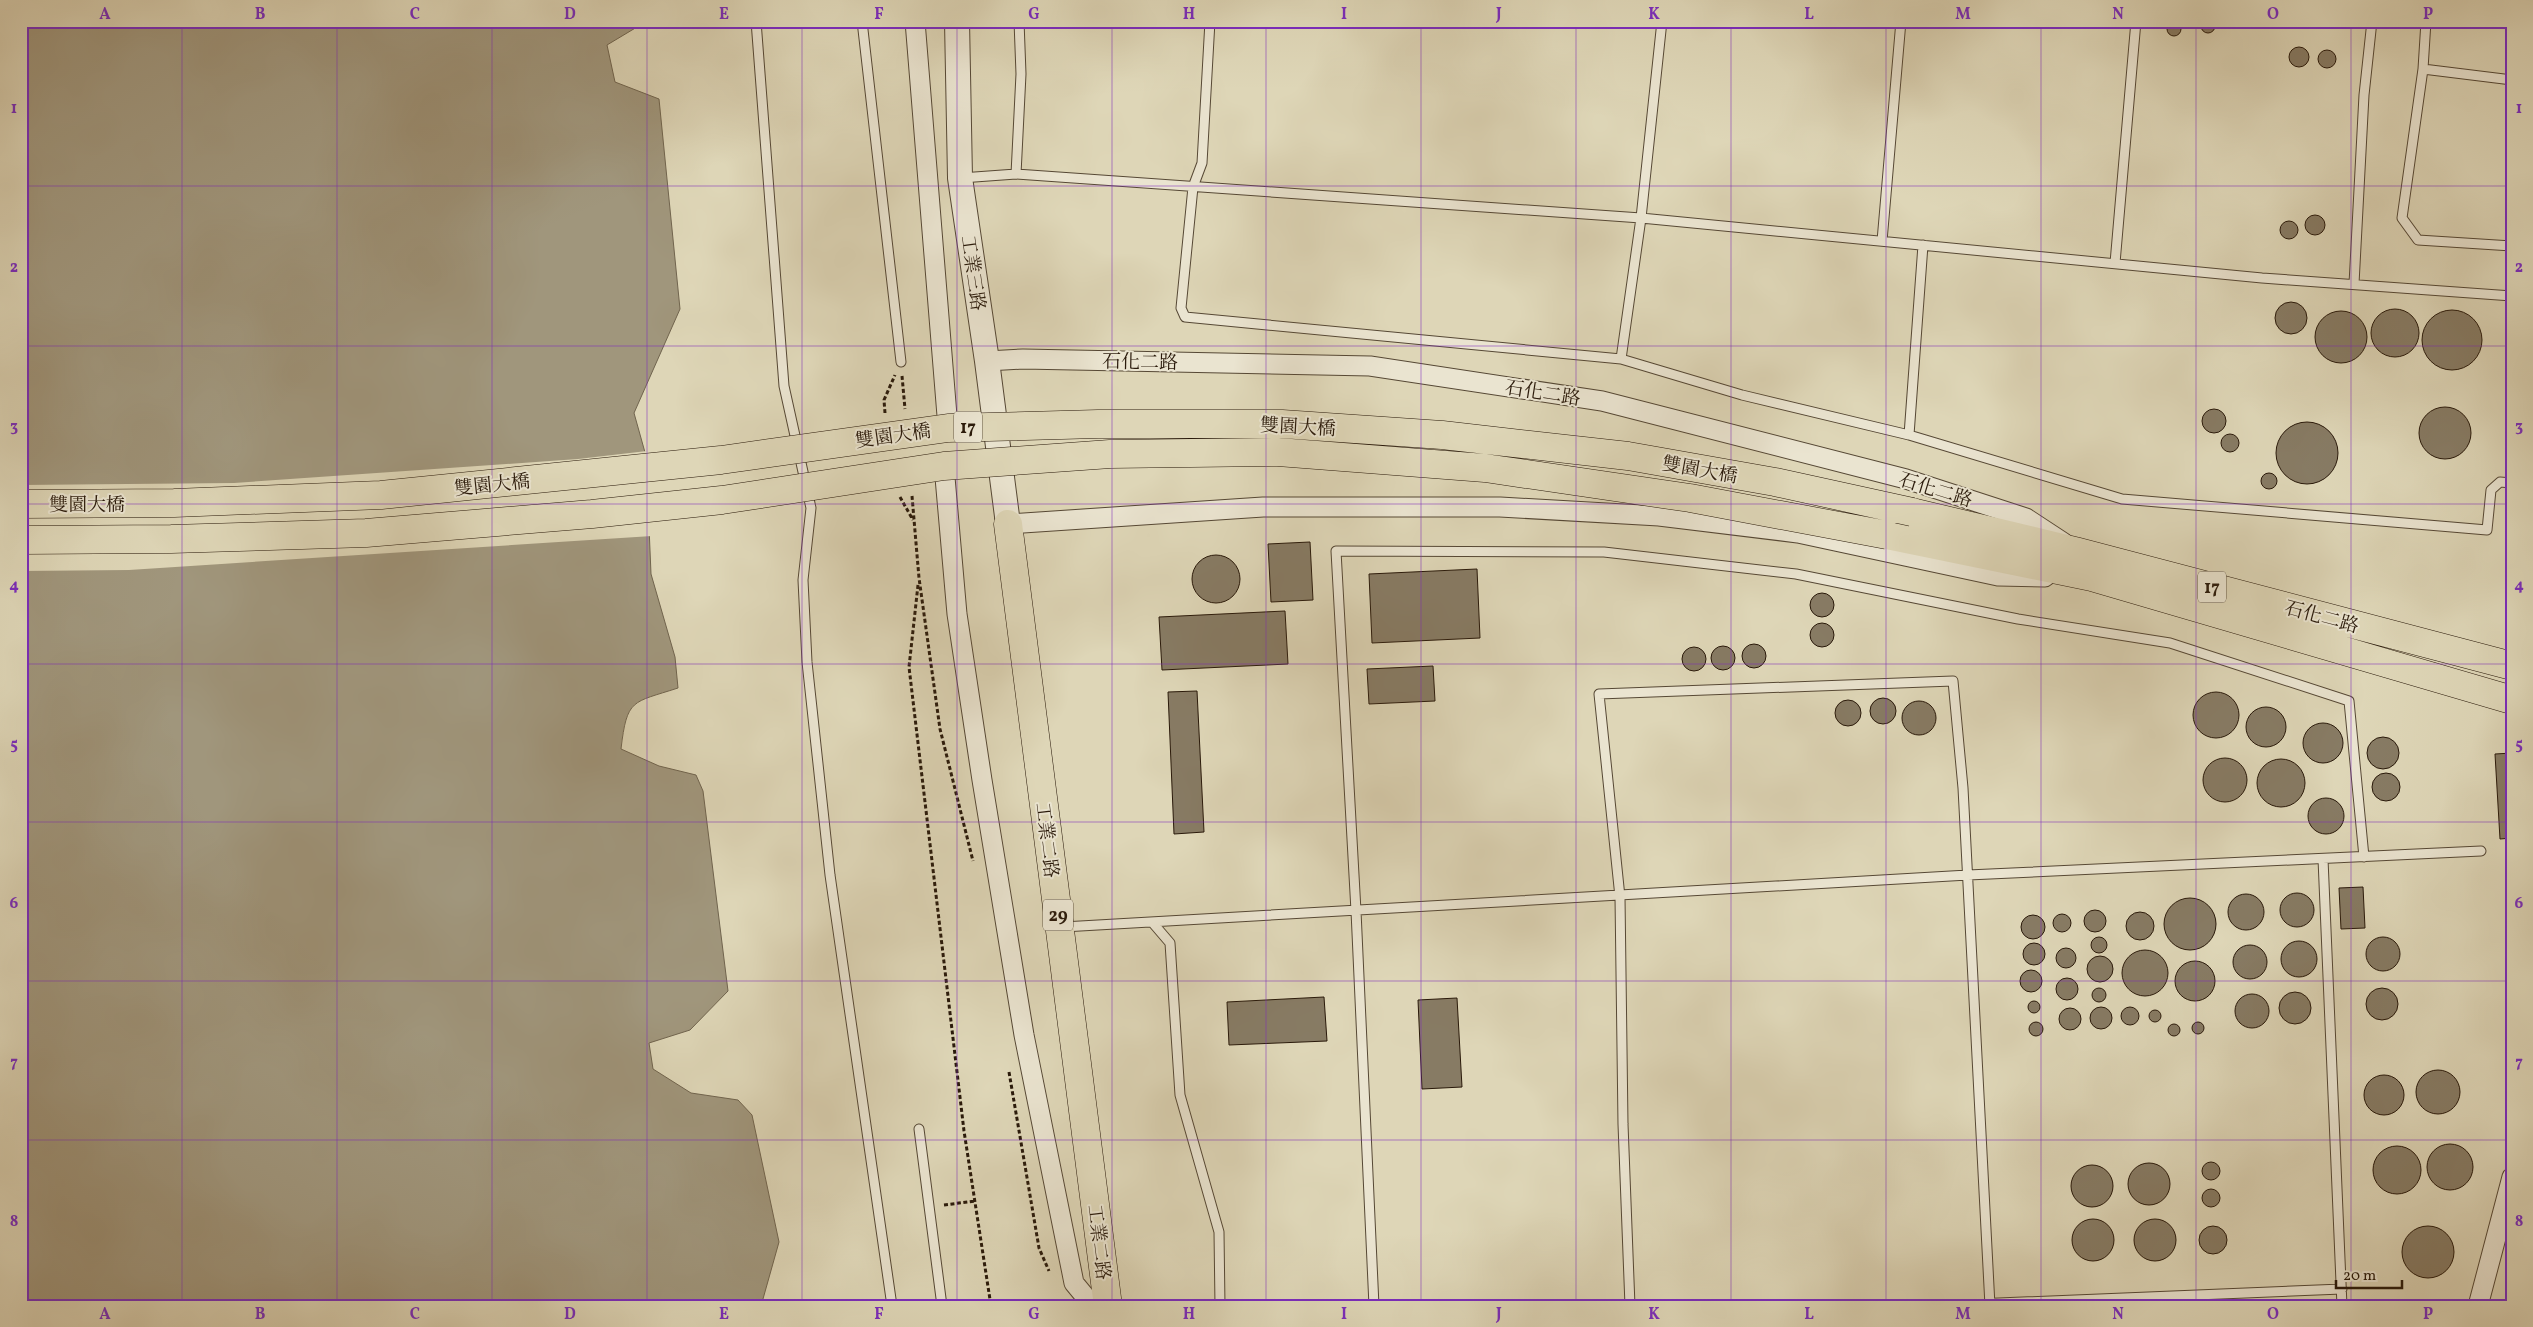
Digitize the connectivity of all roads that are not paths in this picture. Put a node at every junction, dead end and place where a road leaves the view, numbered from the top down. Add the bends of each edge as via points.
1 (756, 21) edge
2 (862, 21) edge
3 (915, 21) edge
4 (957, 21) edge
5 (1019, 21) edge
6 (1210, 21) edge
7 (1662, 21) edge
8 (1901, 21) edge
9 (2136, 21) edge
10 (2372, 21) edge
11 (2426, 21) edge
12 (2423, 69) junction
13 (2512, 80) edge
14 (1016, 174) junction
15 (960, 178) junction
16 (1193, 187) junction
17 (1642, 218) junction
18 (1882, 241) junction
19 (1923, 245) junction
20 (2512, 246) edge
21 (2115, 263) junction
22 (2354, 284) junction
23 (2512, 296) edge
24 (1621, 359) junction
25 (988, 361) junction
26 (901, 362) road end
27 (948, 428) junction
28 (1909, 435) junction
29 (944, 466) junction
30 (2512, 483) edge
31 (21, 504) edge
32 (1912, 512) joint
33 (1008, 524) junction
34 (1887, 535) joint
35 (21, 540) edge
36 (2075, 551) junction
37 (2092, 577) junction
38 (2512, 666) edge
39 (2512, 700) edge
40 (2481, 851) dead end
41 (2364, 857) junction
42 (2323, 859) junction
43 (1968, 875) junction
44 (1620, 897) junction
45 (1356, 911) junction
46 (1152, 922) junction
47 (1059, 927) junction
48 (919, 1129) dead end
49 (2512, 1177) edge
50 (2342, 1288) junction
51 (1990, 1304) edge
52 (892, 1306) edge
53 (942, 1306) edge
54 (1093, 1306) edge
55 (1108, 1306) edge
56 (1220, 1306) edge
57 (1374, 1306) edge
58 (1630, 1306) edge
59 (1927, 1306) edge
60 (2342, 1306) edge
61 (2478, 1306) edge

1 - 52 lane via 784,386 811,508 803,580 807,662 830,875
2 - 26 lane
3 - 27 street
4 - 15 street, 工業三路
5 - 14 lane via 1021,74
6 - 16 lane via 1202,163
7 - 17 lane
8 - 18 lane
9 - 21 lane
10 - 22 lane via 2364,95
11 - 12 lane
12 - 13 lane
12 - 20 lane via 2402,218 2418,240
14 - 15 lane
14 - 16 lane
15 - 25 street, 工業三路
16 - 17 lane
16 - 24 lane via 1181,308 1184,317
17 - 18 lane
17 - 24 lane
18 - 19 lane
19 - 21 lane
19 - 28 lane
21 - 22 lane
22 - 23 lane
24 - 28 lane via 1742,396
25 - 33 street, 工業三路
25 - 36 street, 石化二路 via 1023,358 1370,366 1602,401 1906,479 2026,518
27 - 31 main road, 雙園大橋 / 17, bridge via 721,460 381,495 174,504
27 - 32 main road, 雙園大橋 / 17, bridge via 1282,424 1442,435 1628,456 1775,482
28 - 30 lane via 2122,499 2477,530 2486,530 2491,490 2500,482
29 - 34 main road, 雙園大橋 / 17, bridge via 1110,454 1278,452 1486,468 1690,498
29 - 35 main road, 雙園大橋 / 17, bridge via 722,500 366,533 172,540
29 - 54 street via 957,614 1024,1036 1074,1283
32 - 36 main road, 石化二路 / 17
33 - 37 street, 石化二路 via 1263,508 1500,507 1658,516 1798,533 1998,576
33 - 47 main road, 工業二路 / 29
34 - 37 main road, 石化二路 / 17
36 - 38 main road, 石化二路 / 17
37 - 39 main road, 石化二路 / 17
40 - 41 lane
41 - 42 lane
41 - 45 lane via 2349,701 2170,643 2018,619 1796,574 1623,554 1336,551
42 - 43 lane
42 - 50 lane
43 - 44 lane
43 - 44 lane via 1964,788 1953,681 1599,694
43 - 51 lane
44 - 45 lane
44 - 58 lane via 1623,1124
45 - 46 lane
45 - 57 lane
46 - 47 lane
46 - 56 lane via 1170,943 1180,1095 1219,1232
47 - 55 main road, 工業二路 / 29
48 - 53 lane
49 - 61 street
50 - 51 lane
50 - 60 lane
51 - 59 lane

